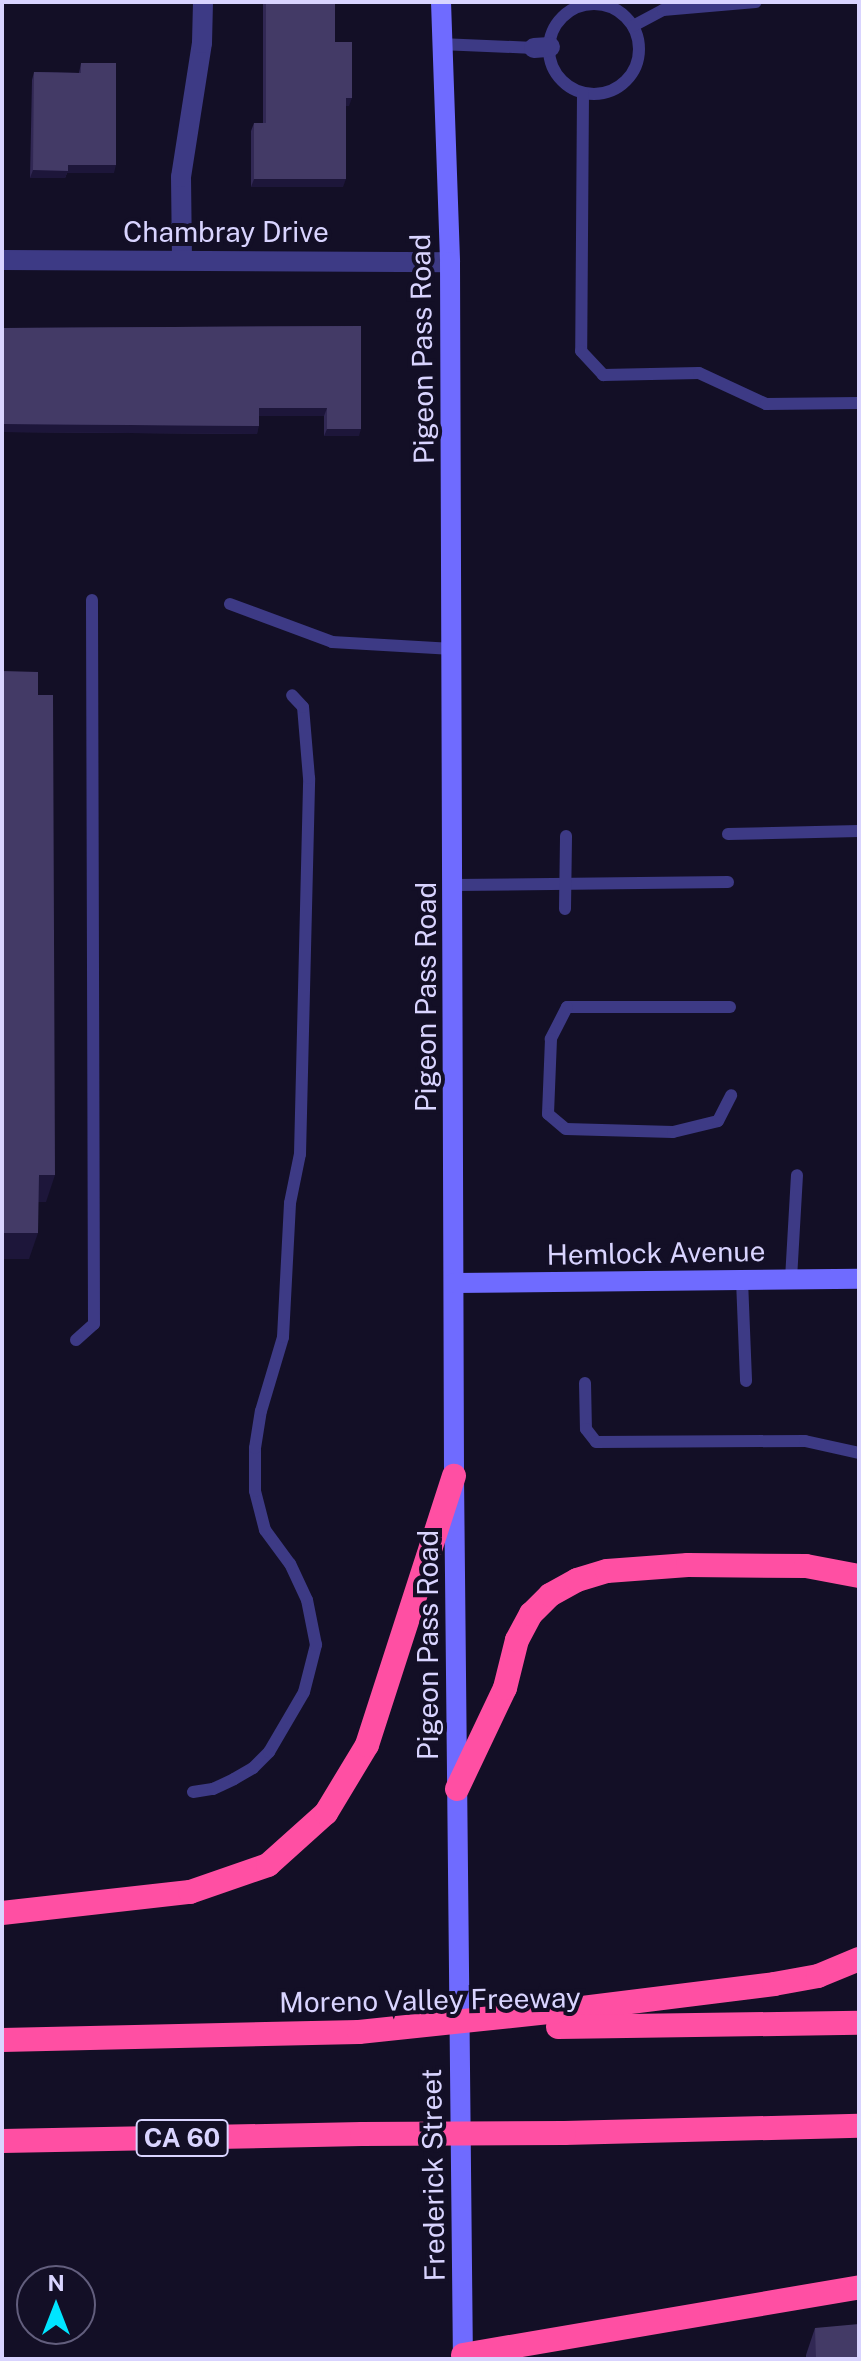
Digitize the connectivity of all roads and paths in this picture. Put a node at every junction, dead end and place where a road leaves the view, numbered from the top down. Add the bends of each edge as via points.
1 (203, 2) edge
2 (441, 2) edge
3 (756, 2) edge
4 (568, 6) edge
5 (633, 26) junction
6 (440, 44) junction
7 (542, 47) junction
8 (583, 93) junction
9 (182, 259) junction
10 (2, 260) edge
11 (450, 262) junction
12 (859, 403) edge
13 (92, 600) dead end
14 (230, 604) dead end
15 (453, 649) junction
16 (292, 695) dead end
17 (859, 831) edge
18 (728, 834) dead end
19 (566, 836) dead end
20 (728, 882) dead end
21 (565, 884) junction
22 (453, 885) junction
23 (565, 909) dead end
24 (730, 1007) dead end
25 (731, 1095) dead end
26 (797, 1175) dead end
27 (791, 1279) junction
28 (859, 1279) edge
29 (742, 1280) junction
30 (454, 1283) junction
31 (76, 1340) dead end
32 (746, 1381) dead end
33 (585, 1383) dead end
34 (859, 1453) edge
35 (454, 1476) junction
36 (859, 1576) edge
37 (457, 1789) junction
38 (193, 1792) dead end
39 (2, 1913) edge
40 (859, 1959) edge
41 (460, 1991) joint
42 (558, 2019) junction
43 (859, 2023) edge
44 (2, 2040) edge
45 (859, 2126) edge
46 (2, 2141) edge
47 (859, 2287) edge
48 (463, 2357) edge

1 - 9 street via 202,43 181,177
2 - 6 main road, Pigeon Pass Road
3 - 5 lane via 663,10
4 - 5 lane via 605,5
4 - 7 lane
5 - 8 lane via 639,60 631,76 609,91
6 - 7 lane
6 - 11 main road, Pigeon Pass Road
7 - 8 lane via 567,86
8 - 12 lane via 581,351 603,375 699,373 766,404
9 - 10 street, Chambray Drive
9 - 11 street, Chambray Drive
11 - 15 main road, Pigeon Pass Road
13 - 31 lane via 94,1324
14 - 15 lane via 332,642
15 - 22 main road, Pigeon Pass Road
16 - 38 lane via 303,707 309,778 300,1154 290,1203 283,1337 261,1411 255,1491 265,1530 307,1600 316,1645 304,1692 269,1752 234,1779
17 - 18 lane
19 - 21 lane
20 - 21 lane
21 - 22 lane
21 - 23 lane
22 - 30 main road, Pigeon Pass Road
24 - 25 lane via 567,1007 551,1039 548,1114 566,1129 673,1132 718,1121
26 - 27 lane
27 - 28 main road, Hemlock Avenue
27 - 29 main road, Hemlock Avenue
29 - 30 main road, Hemlock Avenue
29 - 32 lane
30 - 35 main road, Pigeon Pass Road
33 - 34 lane via 586,1429 596,1442 805,1441
35 - 37 main road, Pigeon Pass Road
35 - 39 highway via 367,1745 326,1813 268,1865 190,1892
36 - 37 highway via 806,1566 688,1565 607,1571 577,1580 531,1614 517,1640 505,1688
37 - 41 main road, Pigeon Pass Road
40 - 42 highway via 818,1976
41 - 48 main road, Frederick Street
42 - 43 highway, Moreno Valley Freeway
42 - 44 highway, Moreno Valley Freeway, bridge via 359,2032
45 - 46 highway, CA 60, bridge
47 - 48 highway

